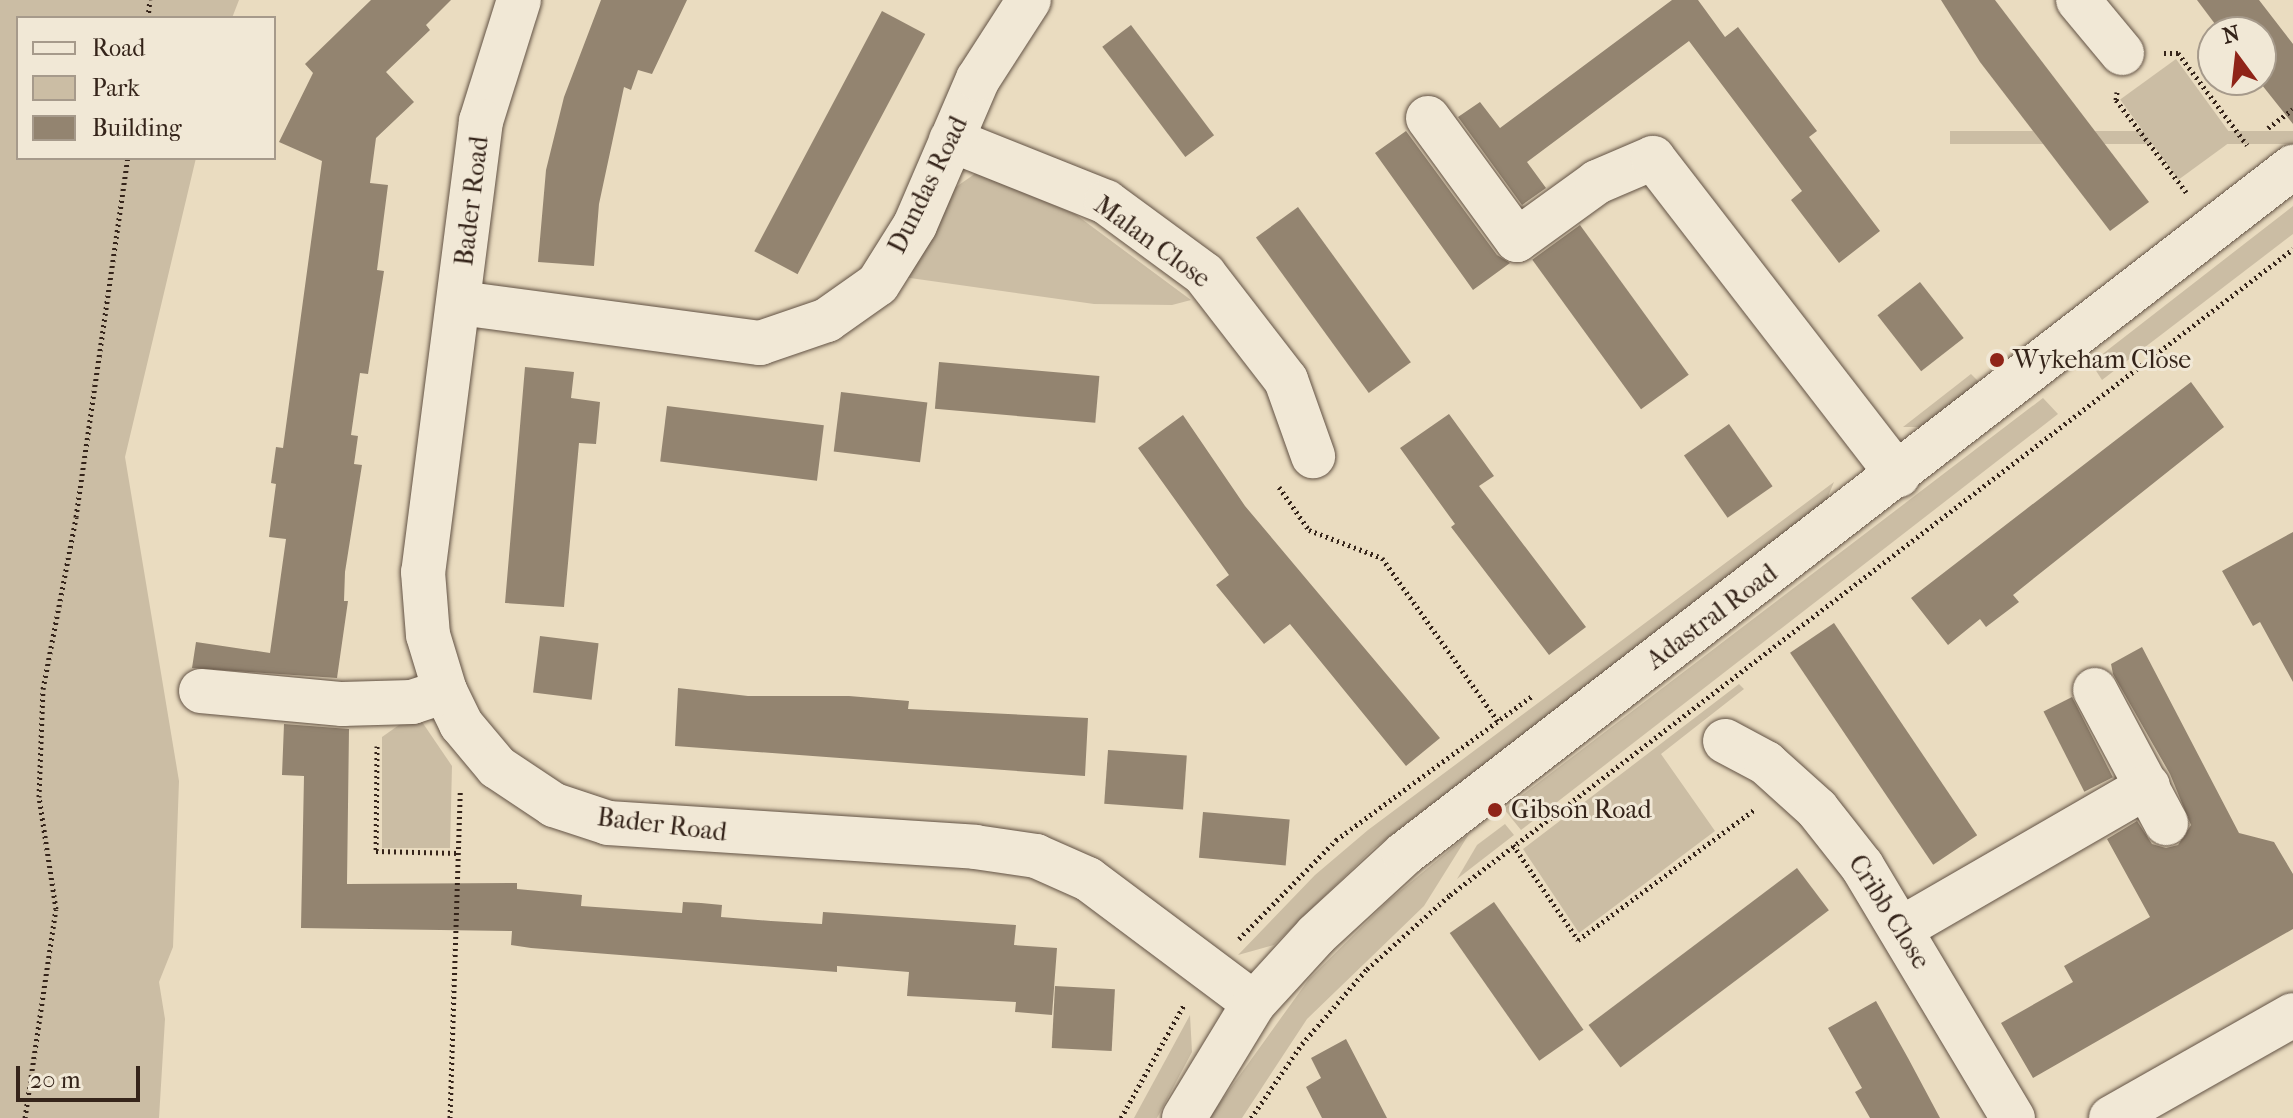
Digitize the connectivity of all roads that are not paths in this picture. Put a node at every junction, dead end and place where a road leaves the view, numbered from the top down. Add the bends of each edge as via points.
1 (519, 0) edge
2 (1029, 0) edge
3 (2089, 4) edge
4 (2122, 53) road end
5 (1428, 118) dead end
6 (951, 140) junction
7 (2293, 167) edge
8 (460, 303) junction
9 (1313, 456) road end
10 (1898, 475) junction
11 (2095, 690) dead end
12 (201, 691) dead end
13 (453, 707) junction
14 (1725, 741) dead end
15 (1902, 928) junction
16 (1254, 1003) junction
17 (2293, 1015) edge
18 (1184, 1118) edge
19 (2013, 1118) edge
20 (2111, 1118) edge

1 - 8 street, Bader Road via 481,121
2 - 6 street, Dundas Road via 978,79
3 - 4 street
5 - 10 street via 1517,240 1597,182 1653,158
6 - 8 street, Dundas Road via 915,225 878,284 827,320 760,343
6 - 9 street, Malan Close via 1106,202 1204,274 1286,380
7 - 10 street, Adastral Road
8 - 13 street, Bader Road via 423,572 428,635
10 - 16 street, Adastral Road via 1404,854 1316,935
11 - 15 street via 2157,805
12 - 13 street
13 - 16 street, Bader Road via 497,767 554,805 608,823 975,847 1036,856 1088,879
14 - 15 street, Cribb Close via 1766,763 1817,809
15 - 19 street, Cribb Close
16 - 18 street, Adastral Road
17 - 20 street

